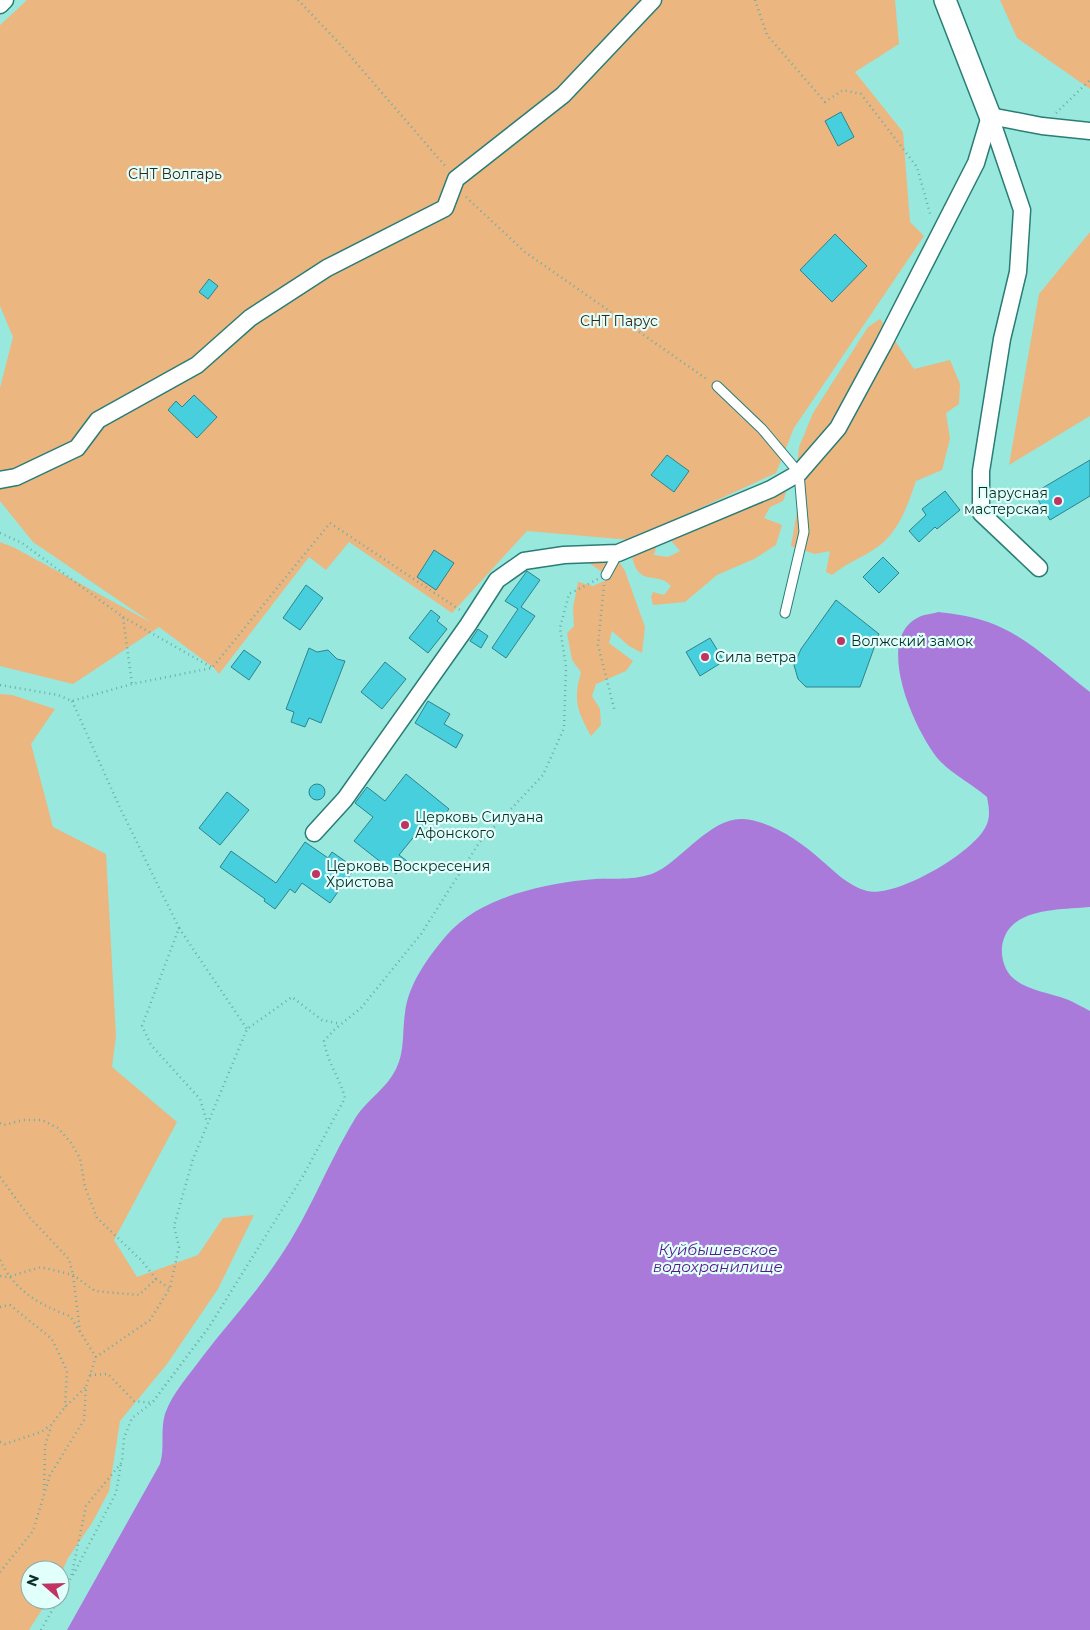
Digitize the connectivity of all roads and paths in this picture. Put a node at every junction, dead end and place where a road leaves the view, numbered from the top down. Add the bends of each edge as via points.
1 (5, 0) edge
2 (298, 0) edge
3 (653, 0) edge
4 (755, 0) edge
5 (945, 0) edge
6 (0, 4) edge
7 (1090, 80) edge
8 (990, 116) junction
9 (1042, 126) junction
10 (1090, 131) edge
11 (456, 179) junction
12 (938, 240) junction
13 (717, 386) joint
14 (799, 473) junction
15 (0, 480) edge
16 (0, 533) edge
17 (618, 553) junction
18 (1039, 568) dead end
19 (606, 575) junction
20 (785, 613) dead end
21 (123, 617) junction
22 (473, 618) junction
23 (212, 668) junction
24 (0, 684) edge
25 (132, 684) junction
26 (72, 701) junction
27 (615, 712) dead end
28 (314, 833) dead end
29 (179, 928) junction
30 (341, 1024) junction
31 (247, 1028) junction
32 (0, 1123) edge
33 (208, 1124) junction
34 (0, 1176) edge
35 (0, 1260) edge
36 (73, 1275) junction
37 (0, 1276) edge
38 (8, 1277) junction
39 (156, 1279) junction
40 (170, 1288) junction
41 (0, 1308) edge
42 (80, 1331) junction
43 (96, 1358) junction
44 (90, 1375) junction
45 (86, 1387) junction
46 (152, 1403) junction
47 (65, 1407) junction
48 (51, 1425) junction
49 (0, 1442) edge
50 (122, 1462) junction
51 (44, 1496) junction
52 (0, 1572) edge
53 (71, 1578) joint
54 (53, 1610) edge
55 (41, 1630) edge

1 - 6 street
2 - 11 path
3 - 11 street via 563,95
4 - 12 path via 767,35 825,102 843,90 861,94 917,167
5 - 8 street
7 - 9 path
8 - 9 street
8 - 12 street via 976,163
8 - 18 street via 1022,210 1018,272 1002,339 981,471 981,513
9 - 10 street
11 - 13 path via 473,206 525,252
11 - 15 street via 445,208 327,268 250,318 197,365 98,420 77,448 16,477
12 - 14 street via 838,428
13 - 14 lane via 762,428
14 - 17 street via 771,489
14 - 20 lane via 804,532
16 - 21 path via 22,543
17 - 19 lane
17 - 22 street via 564,555 524,561 497,580
19 - 27 path via 598,645
19 - 30 path via 569,594 560,628 566,666 564,728 543,775 479,843 421,934 361,1008
21 - 23 path
21 - 25 path
22 - 23 path via 330,524
22 - 28 street via 346,799
23 - 25 path
24 - 26 path via 58,695
25 - 26 path
26 - 29 path
29 - 31 path
29 - 33 path via 142,1026 151,1045 200,1099
30 - 31 path via 322,1020 292,997
30 - 46 path via 324,1041 326,1056 342,1085 345,1098 303,1176 236,1287
31 - 33 path
32 - 39 path via 42,1120 58,1128 72,1142 80,1158 85,1187 97,1218
33 - 40 path via 193,1159 174,1226 179,1247
34 - 36 path via 31,1219 69,1259
35 - 38 path
36 - 38 path via 41,1267
36 - 39 path via 95,1291 139,1295
36 - 42 path
37 - 38 path
38 - 42 path via 45,1308 70,1316
39 - 40 path
40 - 43 path via 150,1320
41 - 47 path via 10,1305 52,1339 67,1371
42 - 43 path
43 - 44 path
44 - 45 path
44 - 46 path via 108,1374 134,1401
45 - 47 path
45 - 51 path via 84,1420 50,1475
46 - 50 path via 132,1418 124,1438
47 - 48 path
48 - 49 path via 41,1432 5,1444
48 - 51 path via 45,1446
50 - 53 path via 116,1493
50 - 53 path via 86,1506
51 - 52 path via 33,1531
54 - 55 path

